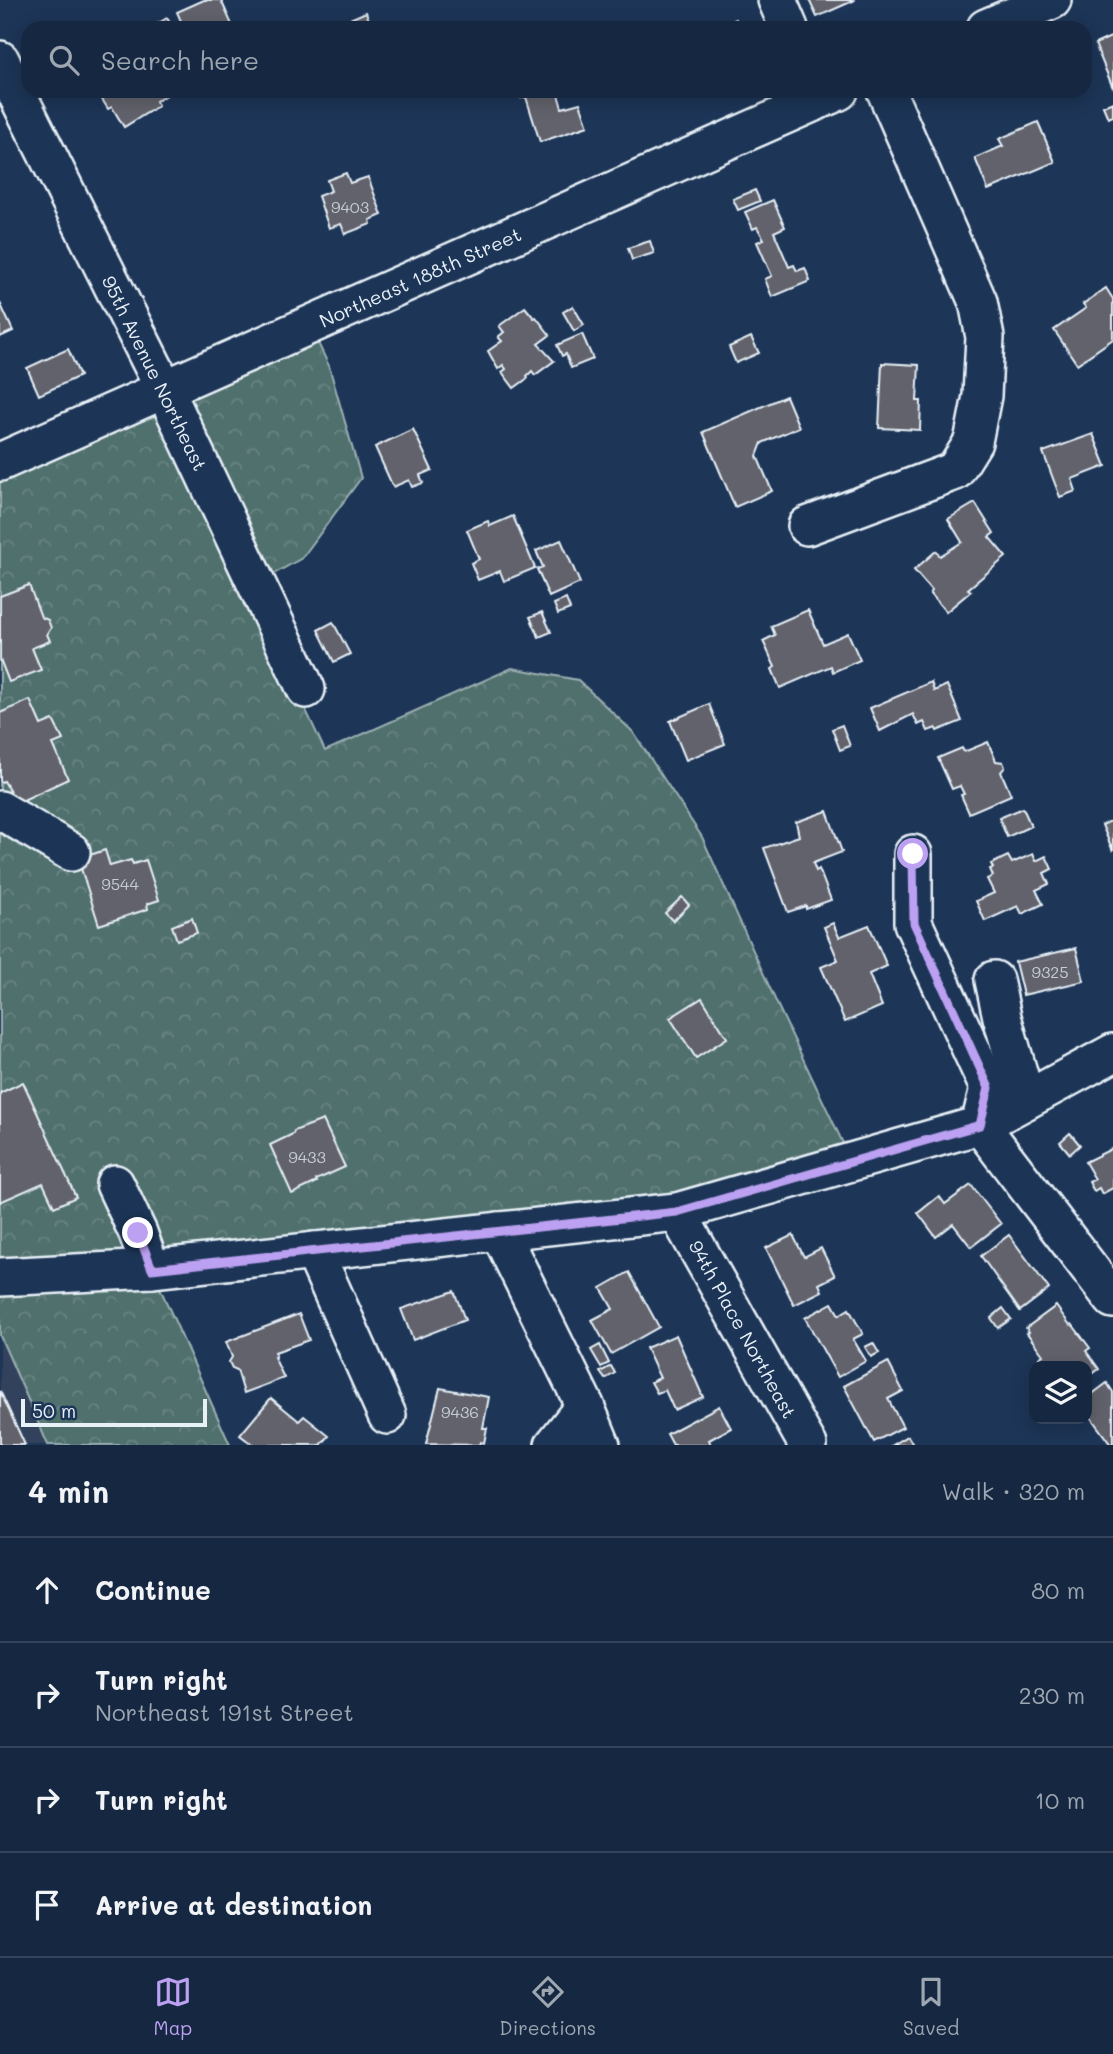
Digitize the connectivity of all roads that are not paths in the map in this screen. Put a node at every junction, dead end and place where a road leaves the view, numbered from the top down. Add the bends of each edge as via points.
1 (777, 0) edge
2 (1052, 0) edge
3 (786, 21) edge
4 (1002, 21) edge
5 (0, 60) edge
6 (816, 98) edge
7 (889, 98) edge
8 (165, 390) junction
9 (0, 462) edge
10 (807, 526) dead end
11 (306, 689) dead end
12 (0, 810) edge
13 (71, 852) dead end
14 (913, 854) dead end
15 (994, 980) dead end
16 (1113, 1053) edge
17 (1026, 1100) junction
18 (980, 1125) junction
19 (115, 1184) dead end
20 (677, 1212) junction
21 (499, 1231) junction
22 (314, 1251) junction
23 (152, 1269) junction
24 (0, 1277) edge
25 (1113, 1299) edge
26 (585, 1406) junction
27 (387, 1415) dead end
28 (554, 1445) edge
29 (601, 1445) edge
30 (808, 1445) edge

1 - 3 street
2 - 4 street
5 - 8 street, 95th Avenue Northeast
6 - 8 street, Northeast 188th Street
7 - 10 street via 978,302 985,337 982,396 973,442 955,471
8 - 9 street, Northeast 188th Street
8 - 11 street, 95th Avenue Northeast
12 - 13 street
14 - 18 street via 914,923 989,1088
15 - 17 street
16 - 17 street
17 - 18 street
18 - 20 street
18 - 25 street
19 - 23 street
20 - 21 street
20 - 30 street, 94th Place Northeast
21 - 22 street
21 - 26 street
22 - 23 street
22 - 27 street
23 - 24 street
26 - 28 street
26 - 29 street

